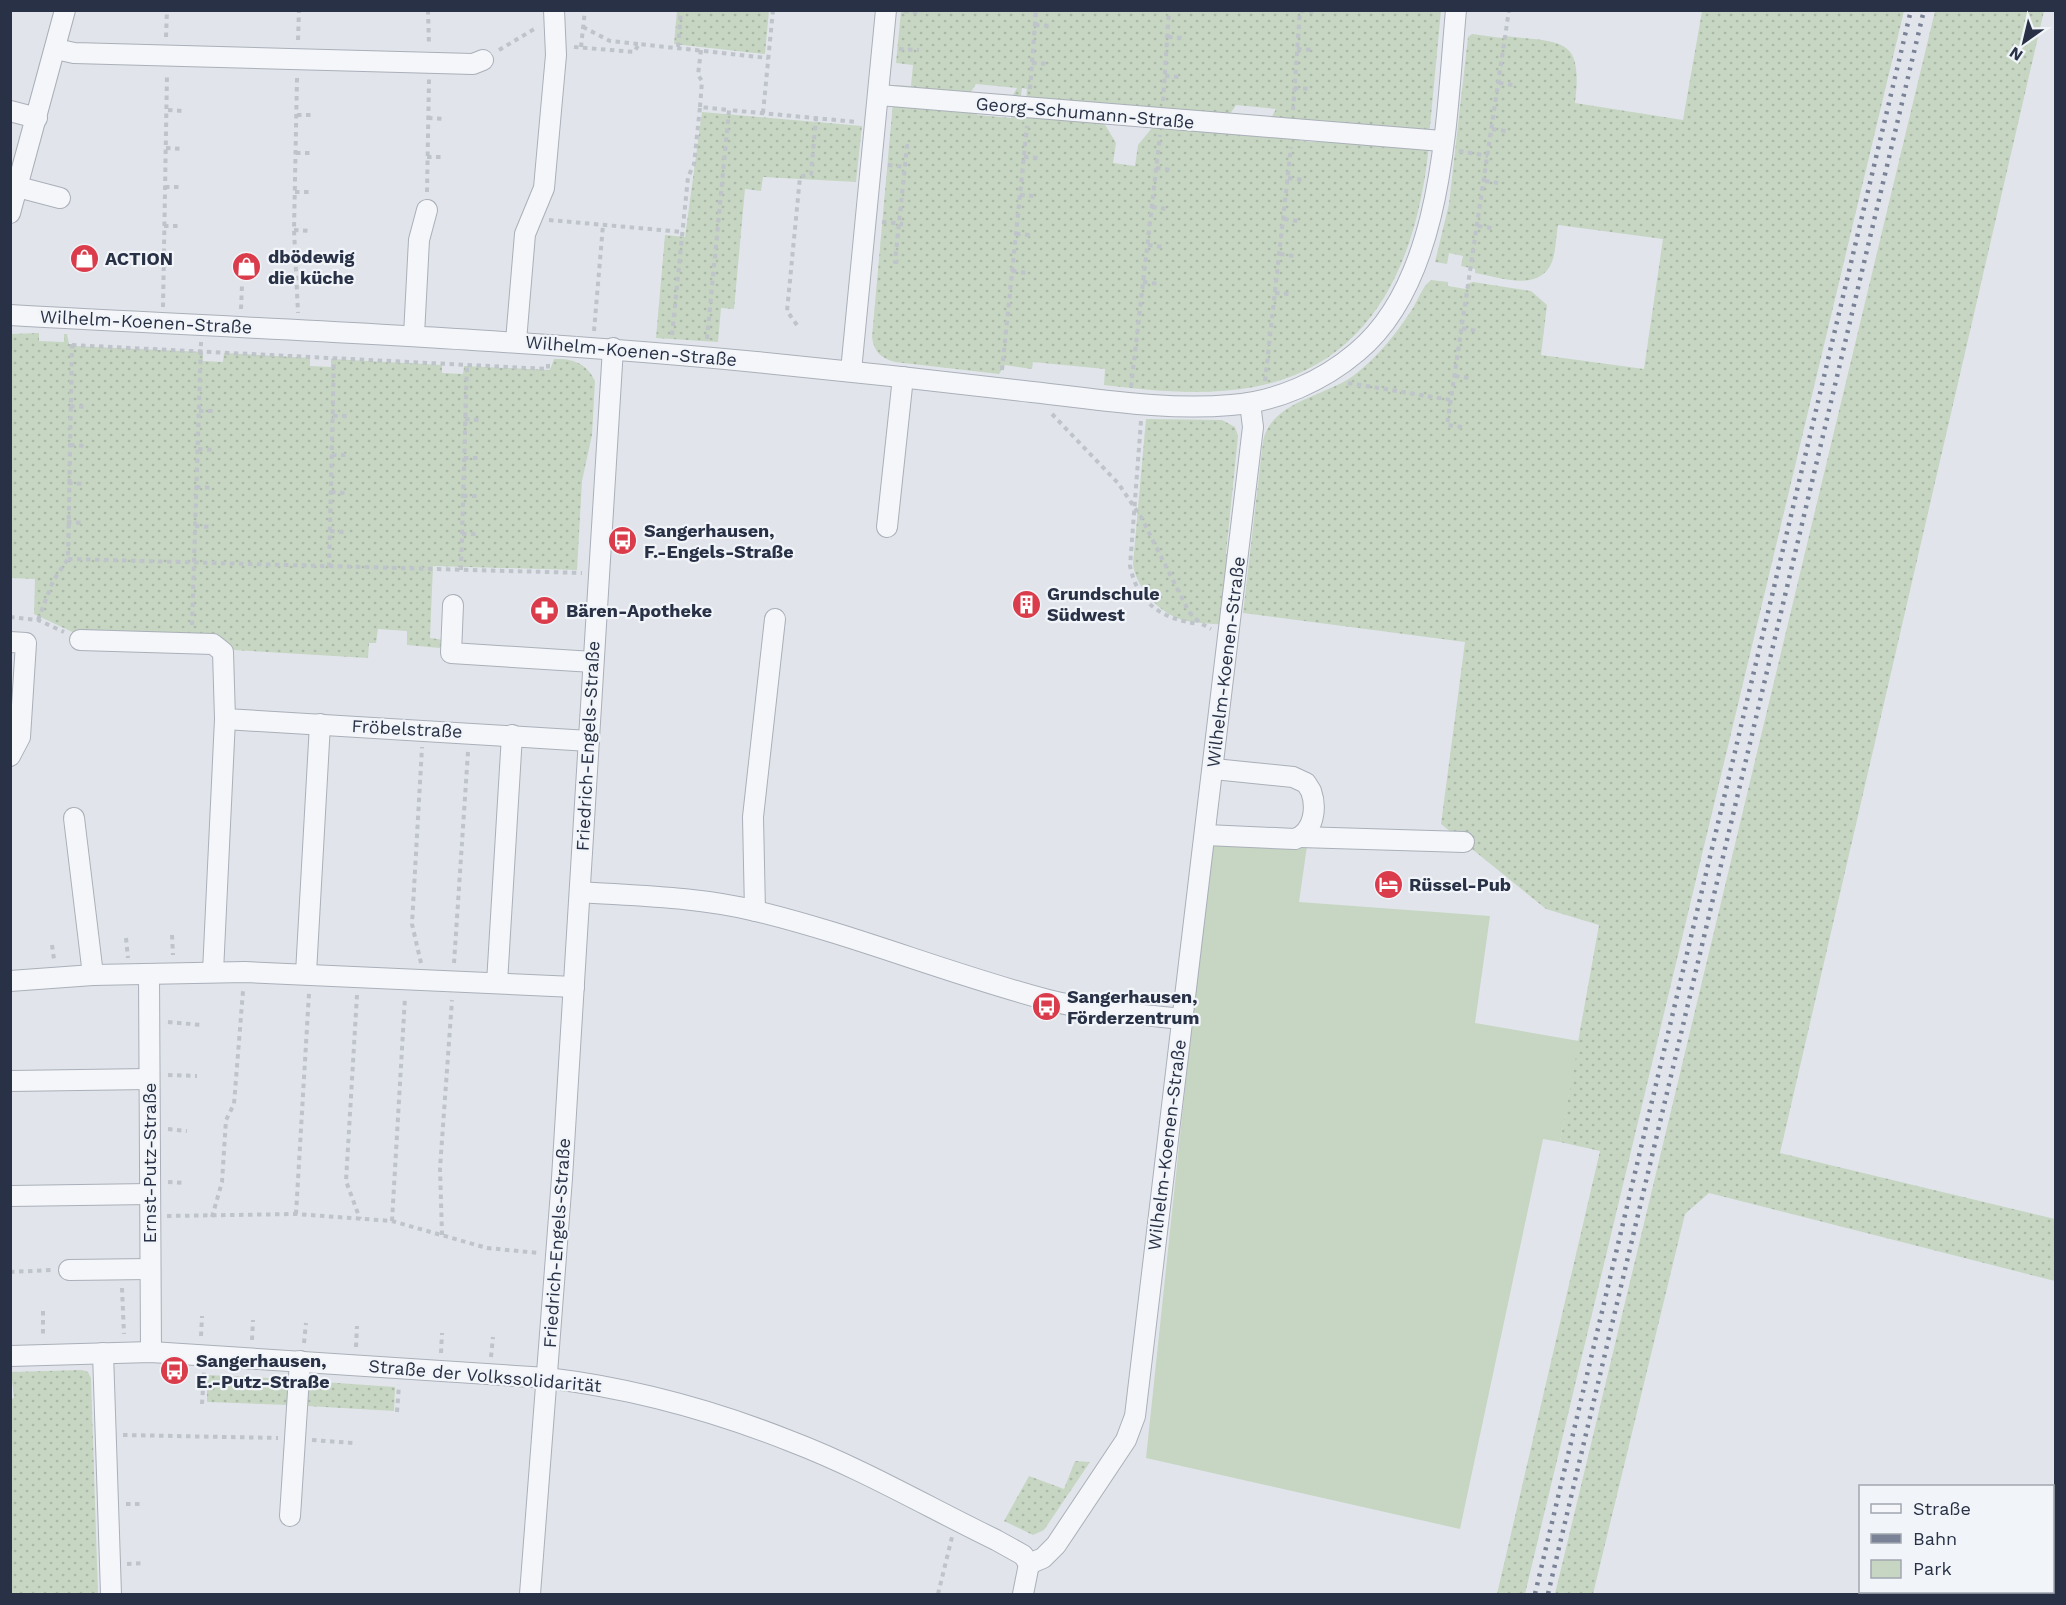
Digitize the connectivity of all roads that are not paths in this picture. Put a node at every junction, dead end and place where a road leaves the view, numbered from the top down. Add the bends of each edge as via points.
1 (65, 10) edge
2 (554, 10) edge
3 (886, 10) edge
4 (1456, 10) edge
5 (56, 48) junction
6 (483, 60) road end
7 (879, 95) junction
8 (10, 111) edge
9 (37, 118) junction
10 (1442, 145) junction
11 (18, 187) junction
12 (60, 198) dead end
13 (427, 210) road end
14 (10, 213) edge
15 (10, 315) edge
16 (414, 335) junction
17 (516, 341) junction
18 (613, 348) junction
19 (852, 371) junction
20 (903, 377) junction
21 (1257, 402) junction
22 (887, 527) dead end
23 (453, 605) dead end
24 (775, 619) dead end
25 (80, 640) road end
26 (10, 642) edge
27 (592, 662) junction
28 (225, 719) junction
29 (320, 724) junction
30 (512, 735) junction
31 (589, 741) junction
32 (10, 756) edge
33 (1214, 770) junction
34 (74, 818) dead end
35 (1206, 835) junction
36 (1300, 837) junction
37 (1464, 842) dead end
38 (580, 892) junction
39 (755, 910) junction
40 (213, 972) junction
41 (306, 973) junction
42 (149, 974) junction
43 (93, 975) junction
44 (10, 981) edge
45 (497, 983) junction
46 (574, 987) junction
47 (1182, 1019) junction
48 (149, 1076) junction
49 (10, 1081) edge
50 (150, 1194) junction
51 (10, 1196) edge
52 (150, 1269) junction
53 (69, 1270) road end
54 (151, 1352) junction
55 (103, 1353) junction
56 (302, 1355) junction
57 (10, 1356) edge
58 (547, 1378) junction
59 (290, 1516) dead end
60 (1029, 1563) junction
61 (111, 1594) edge
62 (530, 1594) edge
63 (1023, 1594) edge

1 - 5 street
2 - 17 street via 556,45 544,188 524,237
3 - 7 street
4 - 10 street, Wilhelm-Koenen-Straße
5 - 6 street via 74,53 298,60 473,64
5 - 9 street
7 - 10 street, Georg-Schumann-Straße
7 - 19 street
8 - 9 street
9 - 11 street
10 - 21 street, Wilhelm-Koenen-Straße via 1431,217 1420,257 1406,289 1373,337 1335,368 1298,388
11 - 12 street
11 - 14 street
13 - 16 street via 419,240
15 - 16 street, Wilhelm-Koenen-Straße
16 - 17 street, Wilhelm-Koenen-Straße
17 - 18 street, Wilhelm-Koenen-Straße
18 - 19 street, Wilhelm-Koenen-Straße
18 - 27 street, Friedrich-Engels-Straße
19 - 20 street, Wilhelm-Koenen-Straße
20 - 21 street, Wilhelm-Koenen-Straße via 1135,409
20 - 22 street
21 - 33 street, Wilhelm-Koenen-Straße
23 - 27 street via 451,653
24 - 39 street via 753,816
25 - 28 street via 213,644 223,652
26 - 32 street via 26,642 20,737
27 - 31 street, Friedrich-Engels-Straße
28 - 29 street, Fröbelstraße
28 - 40 street
29 - 30 street, Fröbelstraße
29 - 41 street
30 - 31 street, Fröbelstraße
30 - 45 street
31 - 38 street, Friedrich-Engels-Straße
33 - 35 street, Wilhelm-Koenen-Straße
33 - 36 street via 1289,776 1306,783 1313,798 1313,814 1310,827
34 - 43 street
35 - 36 street via 1290,840
35 - 47 street, Wilhelm-Koenen-Straße
36 - 37 street
38 - 39 street via 695,900
38 - 46 street, Friedrich-Engels-Straße
39 - 47 street via 1048,1000
40 - 41 street
40 - 42 street
41 - 45 street
42 - 43 street
42 - 48 street, Ernst-Putz-Straße
43 - 44 street
45 - 46 street
46 - 58 street, Friedrich-Engels-Straße
47 - 60 street, Wilhelm-Koenen-Straße via 1134,1422 1056,1545 1043,1558
48 - 49 street
48 - 50 street, Ernst-Putz-Straße
50 - 51 street
50 - 52 street, Ernst-Putz-Straße
52 - 53 street
52 - 54 street, Ernst-Putz-Straße
54 - 55 street, Straße der Volkssolidarität
54 - 56 street, Straße der Volkssolidarität
55 - 57 street, Straße der Volkssolidarität
55 - 61 street
56 - 58 street, Straße der Volkssolidarität
56 - 59 street
58 - 60 street, Straße der Volkssolidarität via 611,1386 675,1402 792,1441 996,1540 1023,1555
58 - 62 street, Friedrich-Engels-Straße
60 - 63 street

